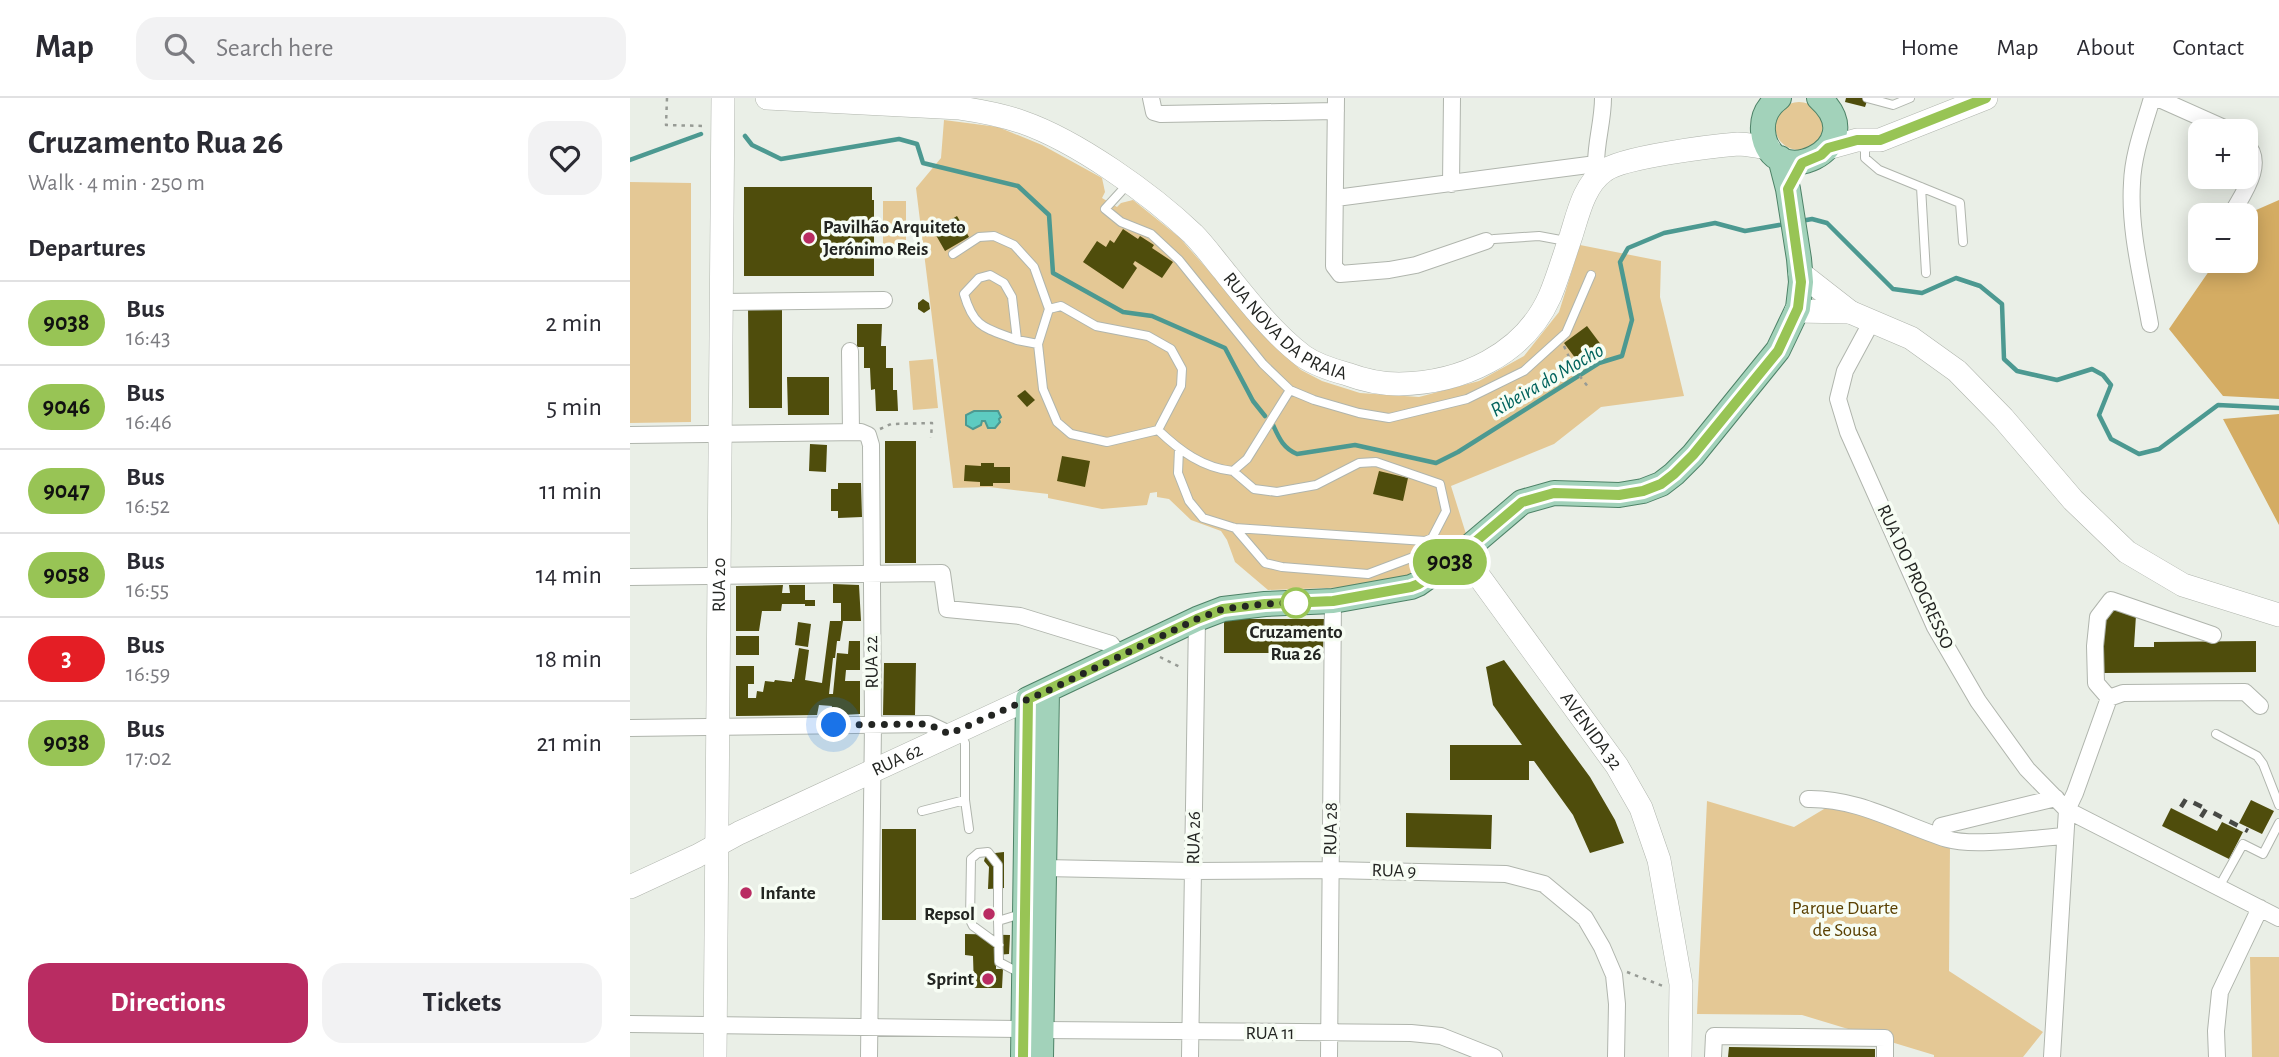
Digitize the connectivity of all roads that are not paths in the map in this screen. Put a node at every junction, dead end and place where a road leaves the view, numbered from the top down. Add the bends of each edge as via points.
1 (767, 98) edge
2 (1452, 98) edge
3 (1603, 98) edge
4 (1777, 98) edge
5 (1818, 98) edge
6 (1867, 98) edge
7 (1910, 98) edge
8 (2155, 98) edge
9 (1965, 103) edge
10 (1152, 105) edge
11 (1336, 105) edge
12 (723, 113) edge
13 (2203, 119) edge
14 (1834, 122) junction
15 (1763, 124) junction
16 (1861, 141) junction
17 (1740, 144) junction
18 (1828, 148) junction
19 (1784, 157) junction
20 (1600, 167) junction
21 (1129, 182) junction
22 (1451, 184) junction
23 (1921, 187) junction
24 (1336, 198) junction
25 (1490, 240) joint
26 (1569, 241) junction
27 (1963, 242) dead end
28 (953, 254) dead end
29 (1799, 263) junction
30 (1926, 273) dead end
31 (1591, 275) dead end
32 (884, 300) dead end
33 (721, 302) junction
34 (1049, 309) junction
35 (1796, 312) junction
36 (1850, 312) junction
37 (1872, 321) junction
38 (2150, 324) dead end
39 (1017, 340) junction
40 (1038, 344) junction
41 (850, 351) dead end
42 (1290, 390) junction
43 (1158, 430) junction
44 (851, 432) junction
45 (720, 433) junction
46 (630, 435) edge
47 (1179, 449) junction
48 (1233, 471) junction
49 (1235, 528) junction
50 (1425, 541) junction
51 (1462, 553) junction
52 (871, 572) junction
53 (719, 576) junction
54 (630, 578) edge
55 (1333, 601) junction
56 (2279, 615) edge
57 (1197, 619) junction
58 (2213, 635) dead end
59 (1129, 652) junction
60 (1037, 695) junction
61 (2109, 698) junction
62 (2260, 706) dead end
63 (873, 724) junction
64 (630, 728) edge
65 (718, 728) junction
66 (954, 732) junction
67 (2216, 734) dead end
68 (872, 772) junction
69 (1808, 799) dead end
70 (965, 800) junction
71 (2061, 804) junction
72 (2279, 805) edge
73 (922, 811) dead end
74 (2279, 822) edge
75 (1941, 826) dead end
76 (969, 829) dead end
77 (2065, 836) junction
78 (716, 844) junction
79 (1044, 868) junction
80 (1331, 870) junction
81 (1193, 871) junction
82 (632, 884) edge
83 (2219, 887) junction
84 (2260, 908) junction
85 (1024, 913) junction
86 (2279, 918) edge
87 (998, 922) junction
88 (1671, 934) junction
89 (999, 945) junction
90 (1024, 975) junction
91 (630, 1024) edge
92 (715, 1025) junction
93 (870, 1026) junction
94 (1032, 1030) junction
95 (1191, 1032) junction
96 (1329, 1033) junction
97 (715, 1057) edge
98 (869, 1057) edge
99 (1023, 1057) edge
100 (1041, 1057) edge
101 (1190, 1057) edge
102 (1329, 1057) edge
103 (1494, 1057) edge
104 (1616, 1057) edge
105 (1665, 1057) edge
106 (1680, 1057) edge
107 (1713, 1057) edge
108 (1885, 1057) edge
109 (2052, 1057) edge
110 (2217, 1057) edge

1 - 21 main road, RUA NOVA DA PRAIA via 990,112 1053,135
2 - 22 street
3 - 20 street, RUA NOVA DA PRAIA via 1596,143
4 - 15 main road
5 - 14 main road
6 - 7 lane via 1893,105
8 - 13 street
8 - 38 street via 2135,158 2131,213
9 - 16 main road via 1880,140
10 - 11 street via 1161,114
11 - 24 street
12 - 33 main road, RUA 20
14 - 16 main road
14 - 18 main road
15 - 17 main road
15 - 19 main road, RUA 62 via 1763,133
16 - 18 main road
16 - 23 lane via 1865,158 1878,170
17 - 19 main road
17 - 20 main road
18 - 19 main road via 1821,155
19 - 29 main road, RUA 62
20 - 22 street
20 - 26 main road, RUA NOVA DA PRAIA
21 - 26 main road, RUA NOVA DA PRAIA via 1195,236 1277,332 1305,357 1361,379 1397,384 1456,375 1506,352 1529,331 1549,297
21 - 42 lane via 1105,209 1121,222 1151,234 1179,260 1263,364
22 - 24 street
23 - 27 lane via 1960,203
23 - 30 lane
24 - 25 street via 1334,265 1340,274 1416,265
25 - 26 lane via 1539,236
28 - 34 lane via 979,237 994,236 1014,245 1034,267
29 - 35 main road, RUA 62
29 - 36 main road
31 - 42 lane via 1566,333 1524,371 1467,399 1390,418 1359,413
32 - 33 street
33 - 45 main road, RUA 20
34 - 40 lane
34 - 43 lane via 1061,306 1096,327 1149,336 1171,349 1182,369 1181,386
35 - 36 main road
35 - 51 main road, RUA 62 via 1778,351 1693,455 1661,484 1619,495 1554,493 1522,502
36 - 37 main road
37 - 56 main road via 1911,338 1958,371 2073,500 2127,552 2183,585
37 - 71 street, RUA DO PROGRESSO via 1845,371 1838,399 1848,432 1935,627 1978,701 2027,769
39 - 39 lane via 1013,297 1004,283 990,275 978,278 964,294 970,313 983,327
39 - 40 lane
40 - 43 lane via 1043,389 1057,422 1070,434 1107,442
41 - 44 street
42 - 48 lane via 1247,458
43 - 47 lane
44 - 45 street
44 - 52 street, RUA 22 via 868,435 871,445
45 - 46 street
45 - 53 main road, RUA 20
47 - 48 lane via 1215,469
47 - 49 lane via 1178,473 1189,501 1203,518
48 - 50 lane via 1254,489 1277,492 1316,485 1359,463 1376,462 1440,484 1446,512 1432,538
49 - 50 lane
49 - 50 lane via 1265,563 1368,574 1416,556
51 - 55 main road, RUA 62 via 1411,587
51 - 88 main road, AVENIDA 32 via 1617,766 1641,808 1660,860
52 - 53 street
52 - 59 street via 942,573 947,609 1020,616
52 - 63 street, RUA 22
53 - 54 street
53 - 65 main road, RUA 20
55 - 57 main road, RUA 62 via 1244,606
55 - 80 street, RUA 28
57 - 59 main road, RUA 62
57 - 81 street, RUA 26
58 - 61 street via 2111,600 2098,617 2095,646 2096,683
59 - 60 main road, RUA 62
60 - 66 main road, RUA 62
60 - 79 main road
60 - 85 main road
61 - 62 street via 2123,693 2245,692
61 - 71 street via 2075,793
63 - 65 street
63 - 66 street via 928,724
63 - 68 street, RUA 22
64 - 65 street
65 - 78 main road, RUA 20
66 - 68 main road, RUA 62
66 - 70 lane via 965,743
67 - 72 lane via 2257,756
68 - 78 main road, RUA 62
68 - 93 street, RUA 22
69 - 77 street via 1828,799 1887,814 1949,840
70 - 73 lane
70 - 76 lane
71 - 75 street
71 - 77 street
71 - 83 street, RUA DO PROGRESSO
74 - 83 lane via 2263,854 2243,844
77 - 109 street
78 - 82 main road, RUA 62
78 - 92 main road, RUA 20
79 - 81 street, RUA 9
79 - 94 main road
80 - 81 street, RUA 9
80 - 96 street, RUA 28
80 - 104 street, RUA 9 via 1506,874 1545,884 1585,918 1614,975
81 - 95 street, RUA 26
83 - 84 street, RUA DO PROGRESSO
84 - 86 street, RUA DO PROGRESSO
84 - 110 street via 2220,992
85 - 87 lane
85 - 90 main road
87 - 89 lane
87 - 89 lane via 998,865 988,852 978,853 971,859 970,920
88 - 105 main road, AVENIDA 32
88 - 106 main road, AVENIDA 32 via 1681,984
89 - 90 lane via 999,962
90 - 94 main road
91 - 92 street, RUA 11
92 - 93 street, RUA 11
92 - 97 main road, RUA 20
93 - 94 street, RUA 11
93 - 98 street, RUA 22
94 - 95 street, RUA 11
94 - 99 main road
94 - 100 main road
95 - 96 street, RUA 11
95 - 101 street, RUA 26
96 - 102 street, RUA 28
96 - 103 street, RUA 11 via 1441,1037
107 - 108 street via 1714,1036 1885,1038

